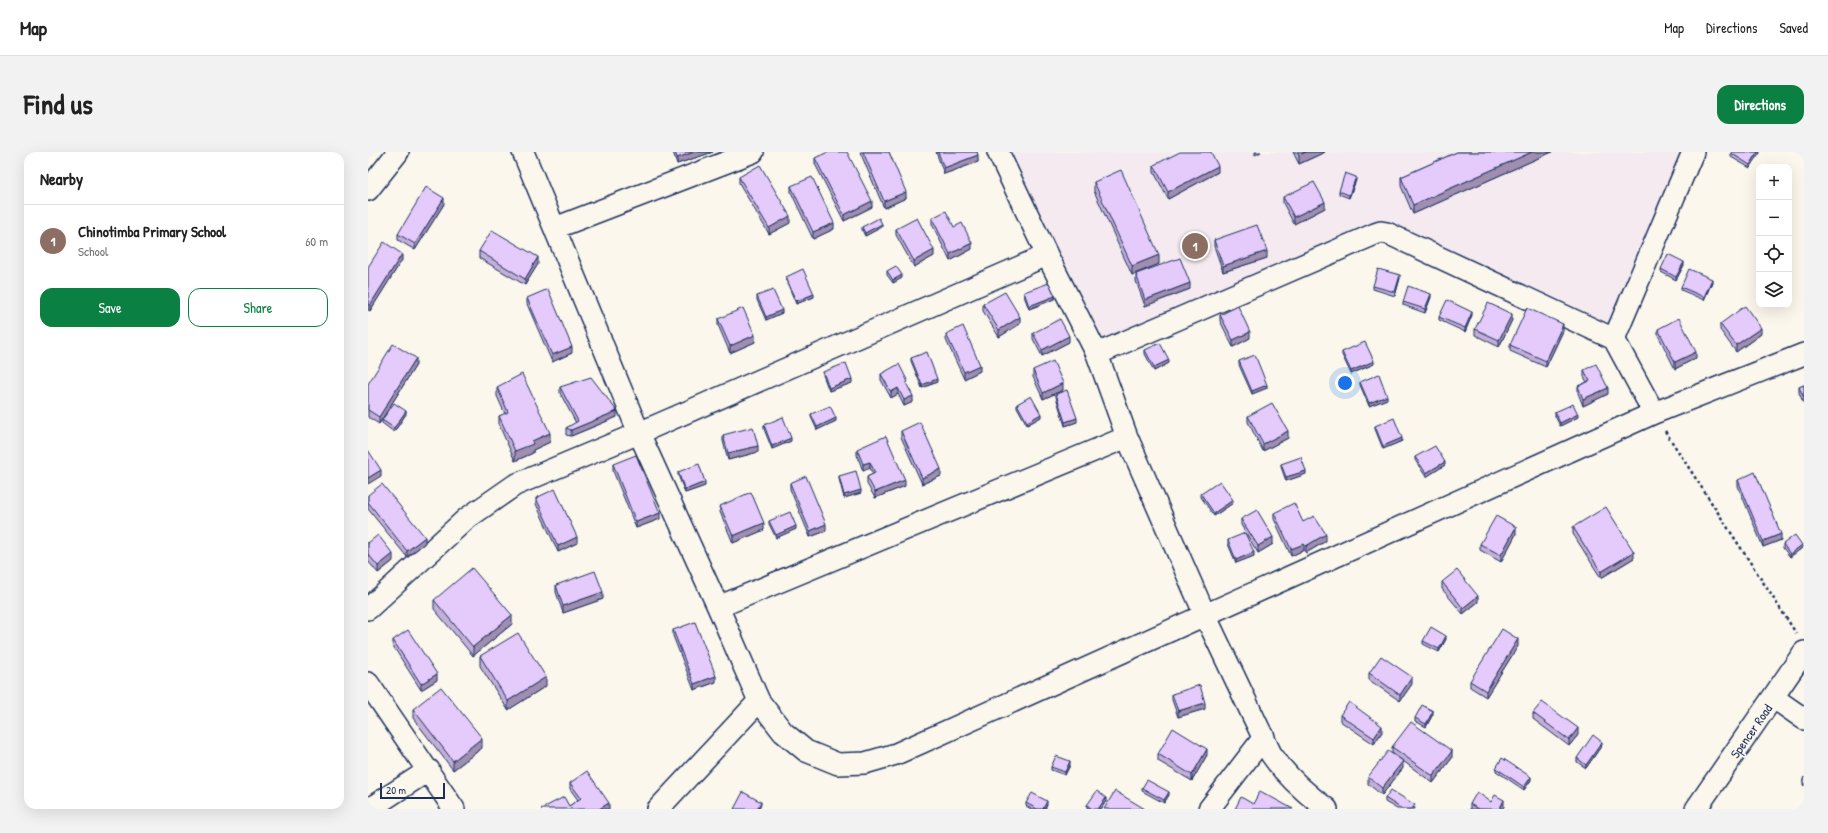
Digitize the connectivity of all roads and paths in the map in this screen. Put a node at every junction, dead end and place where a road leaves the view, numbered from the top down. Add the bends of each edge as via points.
1 (398, 152) edge
2 (523, 152) edge
3 (754, 152) edge
4 (998, 152) edge
5 (1693, 152) edge
6 (368, 190) edge
7 (555, 228) junction
8 (1047, 255) junction
9 (1614, 339) junction
10 (1097, 354) junction
11 (1804, 354) edge
12 (1654, 413) junction
13 (638, 433) junction
14 (1127, 437) junction
15 (718, 607) junction
16 (368, 609) edge
17 (1205, 615) junction
18 (1802, 645) edge
19 (368, 683) edge
20 (1774, 698) junction
21 (759, 701) junction
22 (1804, 719) edge
23 (1264, 736) junction
24 (428, 770) junction
25 (369, 809) edge
26 (454, 809) edge
27 (658, 809) edge
28 (1210, 809) edge
29 (1327, 809) edge
30 (1696, 809) edge

1 - 6 street
2 - 7 street
3 - 7 street
4 - 8 street
5 - 9 street
7 - 13 street
8 - 10 street
8 - 13 street
9 - 10 street via 1381,232
9 - 12 street
10 - 14 street
11 - 12 street
12 - 17 street
12 - 18 path
13 - 15 street
13 - 16 street via 515,485 466,519
14 - 15 street
14 - 17 street
15 - 21 street
17 - 21 street via 896,754 865,763 838,764 806,751 783,732
17 - 23 street
18 - 20 street, Spencer Road
19 - 24 street
20 - 22 street
20 - 30 street, Spencer Road
21 - 27 street
23 - 28 street
23 - 29 street via 1271,754 1282,769 1306,794
24 - 25 street
24 - 26 street

